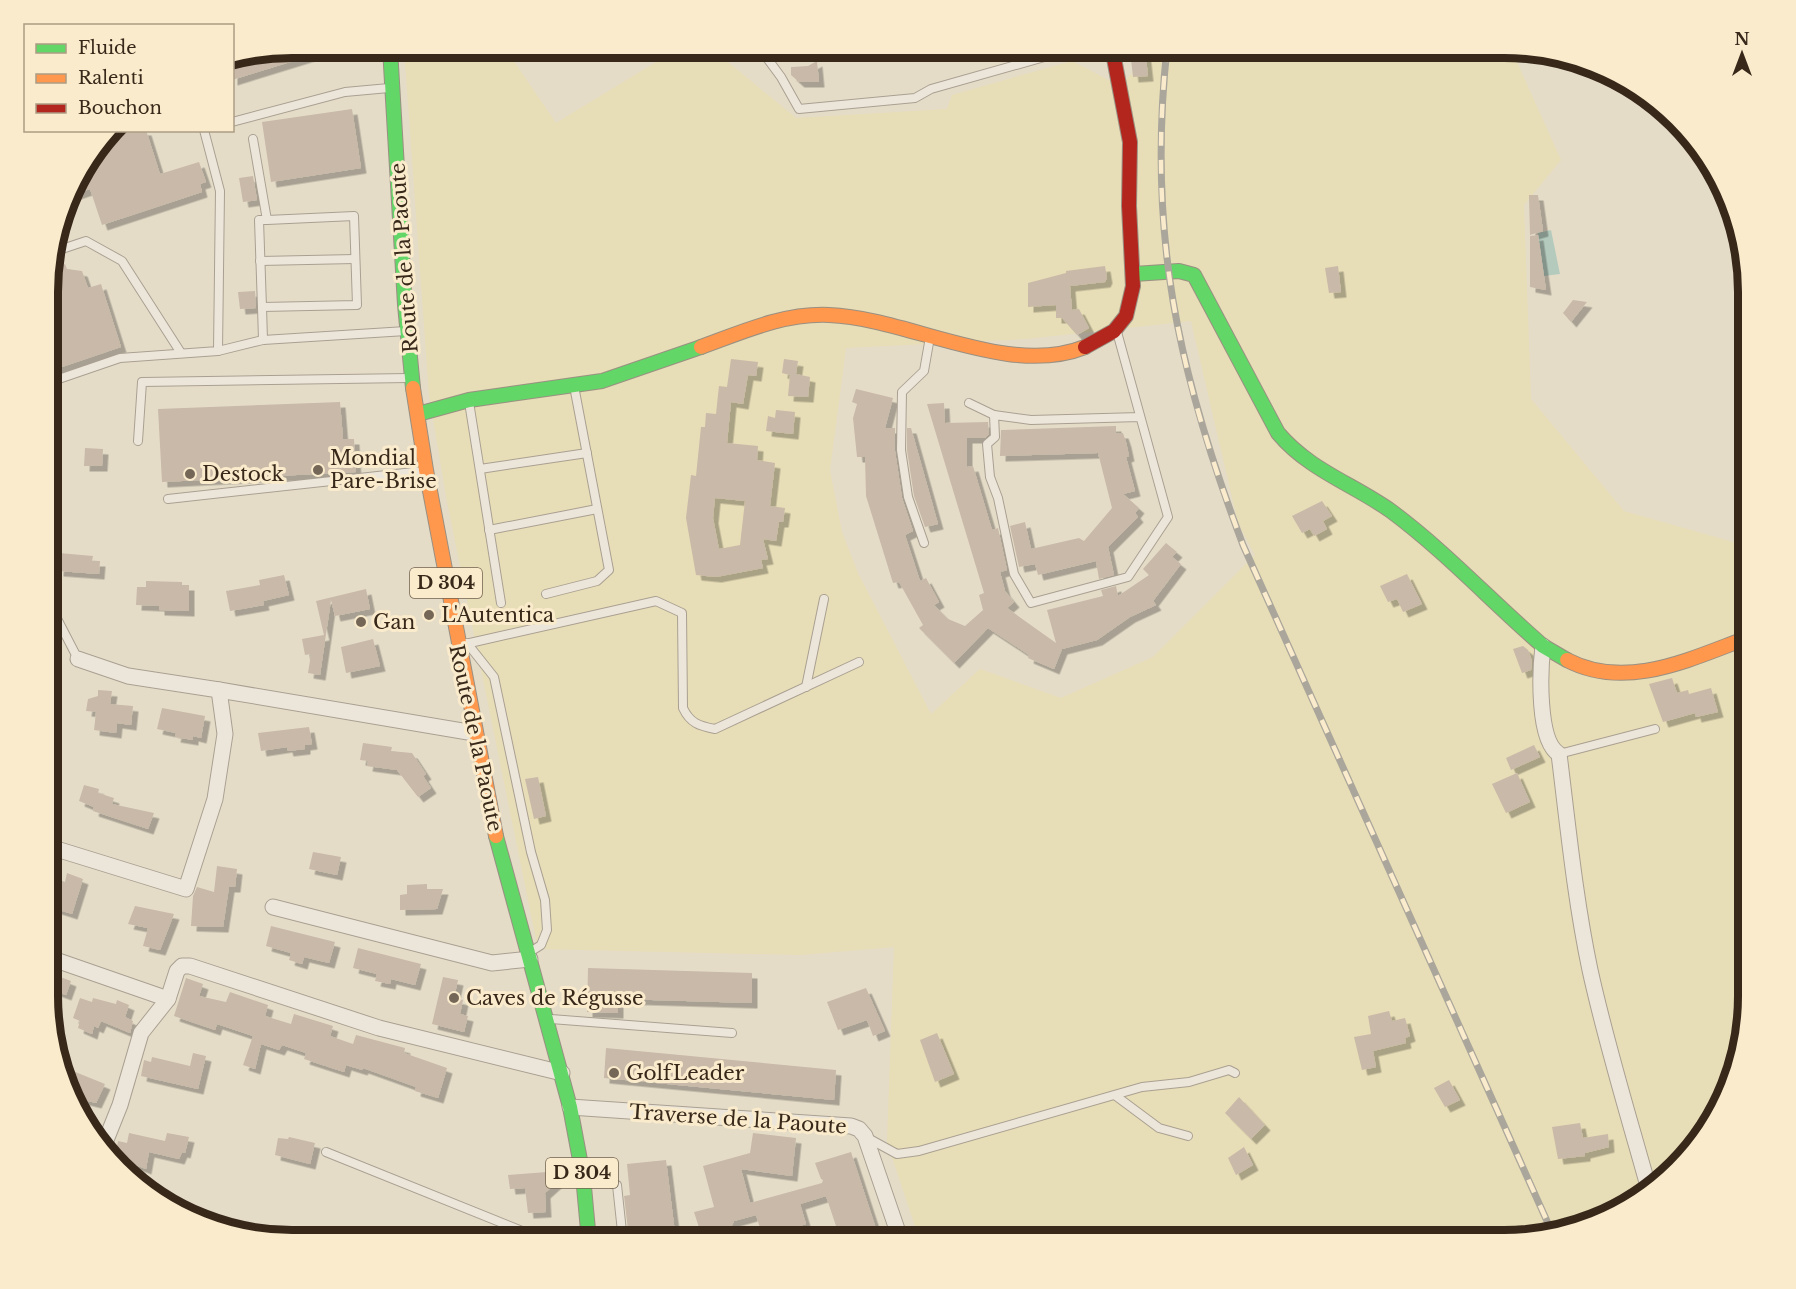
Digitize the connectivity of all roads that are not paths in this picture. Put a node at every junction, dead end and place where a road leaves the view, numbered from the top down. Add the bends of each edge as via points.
1 (391, 58) edge
2 (767, 58) edge
3 (1034, 58) edge
4 (1113, 58) edge
5 (394, 88) junction
6 (234, 121) edge
7 (205, 132) edge
8 (252, 139) dead end
9 (267, 219) junction
10 (63, 249) edge
11 (355, 260) junction
12 (260, 261) junction
13 (1134, 274) junction
14 (262, 307) junction
15 (408, 331) junction
16 (1117, 331) junction
17 (930, 336) junction
18 (263, 340) junction
19 (218, 351) junction
20 (181, 352) junction
21 (412, 378) junction
22 (58, 379) edge
23 (574, 385) junction
24 (469, 400) junction
25 (969, 403) dead end
26 (418, 414) junction
27 (994, 415) junction
28 (1140, 417) junction
29 (138, 441) dead end
30 (586, 453) junction
31 (480, 469) junction
32 (426, 470) junction
33 (168, 499) dead end
34 (597, 508) junction
35 (489, 530) junction
36 (924, 543) dead end
37 (546, 594) dead end
38 (824, 599) dead end
39 (501, 603) dead end
40 (58, 620) edge
41 (1738, 641) edge
42 (462, 645) junction
43 (1543, 646) junction
44 (78, 659) joint
45 (859, 662) dead end
46 (806, 687) junction
47 (219, 690) junction
48 (1655, 729) dead end
49 (474, 733) junction
50 (1559, 754) junction
51 (58, 849) edge
52 (273, 907) dead end
53 (529, 956) junction
54 (58, 961) edge
55 (168, 999) junction
56 (547, 1019) junction
57 (732, 1034) dead end
58 (562, 1073) junction
59 (1235, 1073) dead end
60 (1116, 1096) junction
61 (570, 1107) junction
62 (865, 1136) junction
63 (1188, 1136) dead end
64 (107, 1138) edge
65 (326, 1152) dead end
66 (583, 1176) junction
67 (1647, 1181) edge
68 (520, 1230) edge
69 (589, 1230) edge
70 (622, 1230) edge
71 (897, 1230) edge

1 - 5 street, Route de la Paoute / D 304
2 - 3 lane via 799,109 915,98 931,89
4 - 13 street via 1129,134 1128,200
5 - 6 lane via 345,92
5 - 15 street, Route de la Paoute / D 304
7 - 19 lane via 220,191
8 - 9 lane
9 - 11 lane via 354,216
9 - 12 lane via 259,220
10 - 20 lane via 86,241 122,261
11 - 12 lane
11 - 14 lane via 357,304
12 - 14 lane
13 - 16 street via 1127,316
13 - 43 street via 1179,271 1194,275 1291,451 1391,512
14 - 18 lane
15 - 18 lane
15 - 21 street, Route de la Paoute / D 304
16 - 17 street via 1098,343 1072,351 1026,356
16 - 28 lane
17 - 23 street via 858,318 800,316 772,321 602,381
17 - 36 lane via 924,371 902,392 901,450 908,497
18 - 19 lane
19 - 20 lane
20 - 22 lane via 120,358
21 - 26 street, Route de la Paoute / D 304
21 - 29 lane via 142,382
23 - 24 street
23 - 30 lane
24 - 26 street
24 - 31 lane
25 - 27 lane
26 - 32 street, Route de la Paoute / D 304
27 - 28 lane via 1031,420
27 - 28 lane via 995,437 987,444 990,477 1014,574 1031,603 1128,577 1168,517
30 - 31 lane
30 - 34 lane
31 - 35 lane
32 - 33 lane
32 - 42 street, Route de la Paoute / D 304
34 - 35 lane
34 - 37 lane via 609,570 597,581
35 - 39 lane
38 - 46 lane
40 - 44 lane
41 - 43 street via 1629,675 1595,672 1558,657
42 - 46 lane via 656,601 682,613 683,708 699,726 715,729 730,724
42 - 49 street, Route de la Paoute / D 304
42 - 53 lane via 494,677 545,900 547,930 541,945
43 - 50 street via 1540,694 1550,745
44 - 47 street via 128,676
45 - 46 lane
47 - 49 street
47 - 51 street via 225,734 217,788 186,889
48 - 50 lane
49 - 53 street, Route de la Paoute / D 304 via 504,868
50 - 67 street via 1590,969
52 - 53 street via 492,963
53 - 56 street, Route de la Paoute / D 304
54 - 55 street
55 - 58 street via 177,971 190,966 379,1028
55 - 64 street via 141,1033
56 - 57 lane
56 - 58 street, Route de la Paoute / D 304
58 - 61 street, Route de la Paoute / D 304
59 - 60 lane via 1229,1070
60 - 62 lane via 919,1151 897,1154
60 - 63 lane via 1160,1128
61 - 62 street, Traverse de la Paoute via 851,1126
61 - 66 street, Route de la Paoute / D 304
62 - 71 street, Traverse de la Paoute
65 - 68 lane
66 - 69 street, Route de la Paoute / D 304
66 - 70 lane via 617,1185

